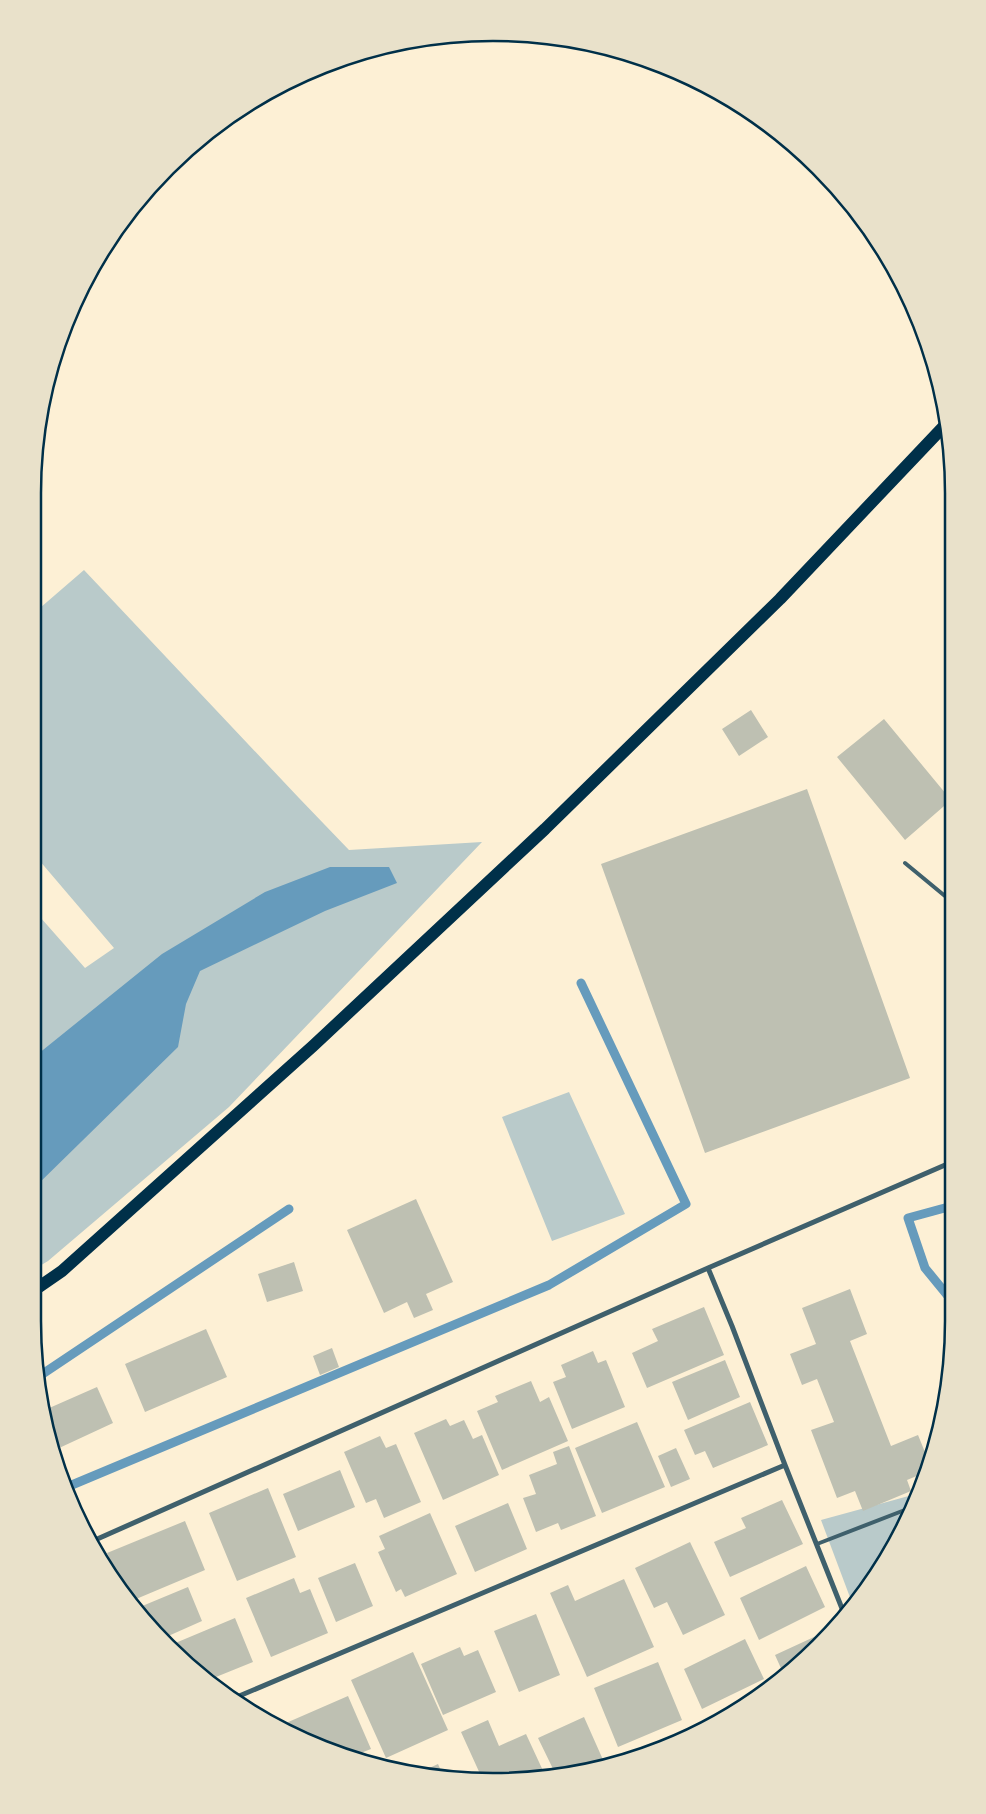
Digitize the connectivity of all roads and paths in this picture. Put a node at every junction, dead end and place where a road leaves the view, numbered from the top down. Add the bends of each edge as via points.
1 (940, 430) edge
2 (905, 863) dead end
3 (945, 896) edge
4 (945, 1165) edge
5 (708, 1268) junction
6 (41, 1285) edge
7 (785, 1465) junction
8 (902, 1511) edge
9 (98, 1539) edge
10 (817, 1544) junction
11 (842, 1608) edge
12 (240, 1696) edge

1 - 6 main road via 780,599 544,829 313,1046 62,1272
2 - 3 lane
4 - 5 street
5 - 7 street
5 - 9 street
7 - 10 street
7 - 12 street
8 - 10 lane
10 - 11 street

